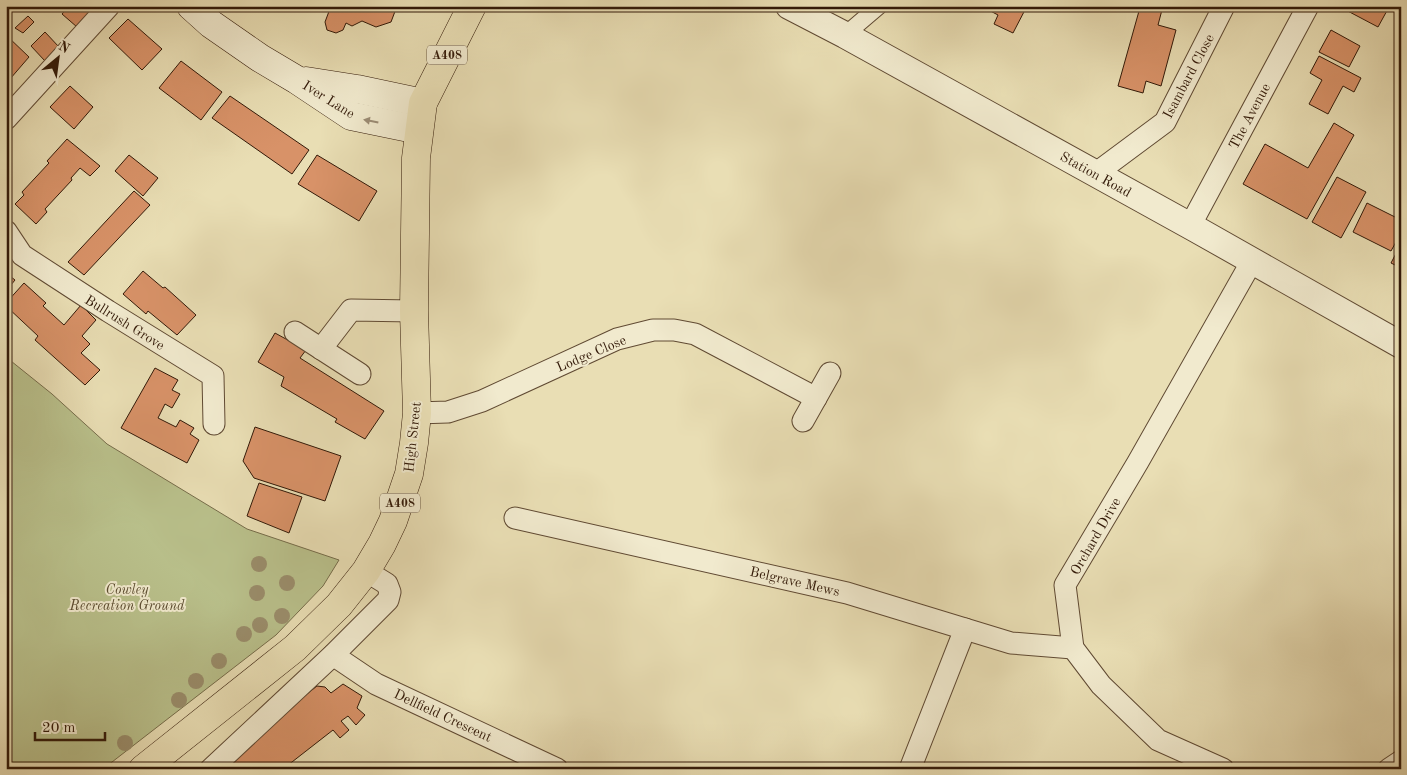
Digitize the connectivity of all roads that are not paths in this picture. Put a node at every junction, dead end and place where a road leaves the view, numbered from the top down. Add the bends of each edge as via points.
1 (109, 6) edge
2 (191, 6) edge
3 (472, 6) edge
4 (789, 6) edge
5 (879, 6) edge
6 (1224, 6) edge
7 (1308, 6) edge
8 (844, 35) junction
9 (297, 80) junction
10 (423, 103) junction
11 (6, 119) edge
12 (419, 130) junction
13 (1095, 174) junction
14 (1190, 226) junction
15 (6, 231) edge
16 (1252, 261) junction
17 (414, 311) junction
18 (295, 332) dead end
19 (1401, 345) edge
20 (321, 349) junction
21 (830, 372) dead end
22 (360, 374) dead end
23 (816, 398) junction
24 (417, 413) junction
25 (803, 421) dead end
26 (214, 424) dead end
27 (515, 518) dead end
28 (366, 571) junction
29 (965, 629) junction
30 (1073, 648) junction
31 (333, 655) junction
32 (1401, 761) edge
33 (143, 769) edge
34 (212, 769) edge
35 (557, 769) edge
36 (910, 769) edge
37 (1221, 769) edge
38 (1389, 769) edge

1 - 11 street
2 - 9 main road, Iver Lane via 211,24
3 - 10 main road, High Street / A408
4 - 8 street, Station Road
5 - 8 street
6 - 13 street, Isambard Close via 1164,122
7 - 14 street, The Avenue
8 - 13 street, Station Road
9 - 10 main road, Iver Lane
12 -> 9 main road, Iver Lane via 351,116
10 - 12 main road, High Street / A408
12 - 17 main road, High Street / A408
13 - 14 street, Station Road
14 - 16 street, Station Road
15 - 26 street, Bullrush Grove via 22,255 213,376
16 - 19 street, Station Road
16 - 30 street, Orchard Drive via 1066,586
17 - 20 street via 351,310
17 - 24 main road, High Street / A408
18 - 20 street
20 - 22 street
21 - 23 street
23 - 24 street, Lodge Close via 695,334 653,330 617,339 482,401 448,412
23 - 25 street
24 - 28 main road, High Street / A408 via 409,474 402,497 382,544
27 - 29 street, Belgrave Mews via 847,592
28 - 31 street via 387,584 388,600
28 - 33 main road, High Street / A408 via 339,605 295,648
29 - 30 street, Belgrave Mews via 1011,643
29 - 36 street
30 - 37 street, Orchard Drive via 1100,685 1158,740
31 - 34 street
31 - 35 street, Dellfield Crescent via 376,684
32 - 38 street

